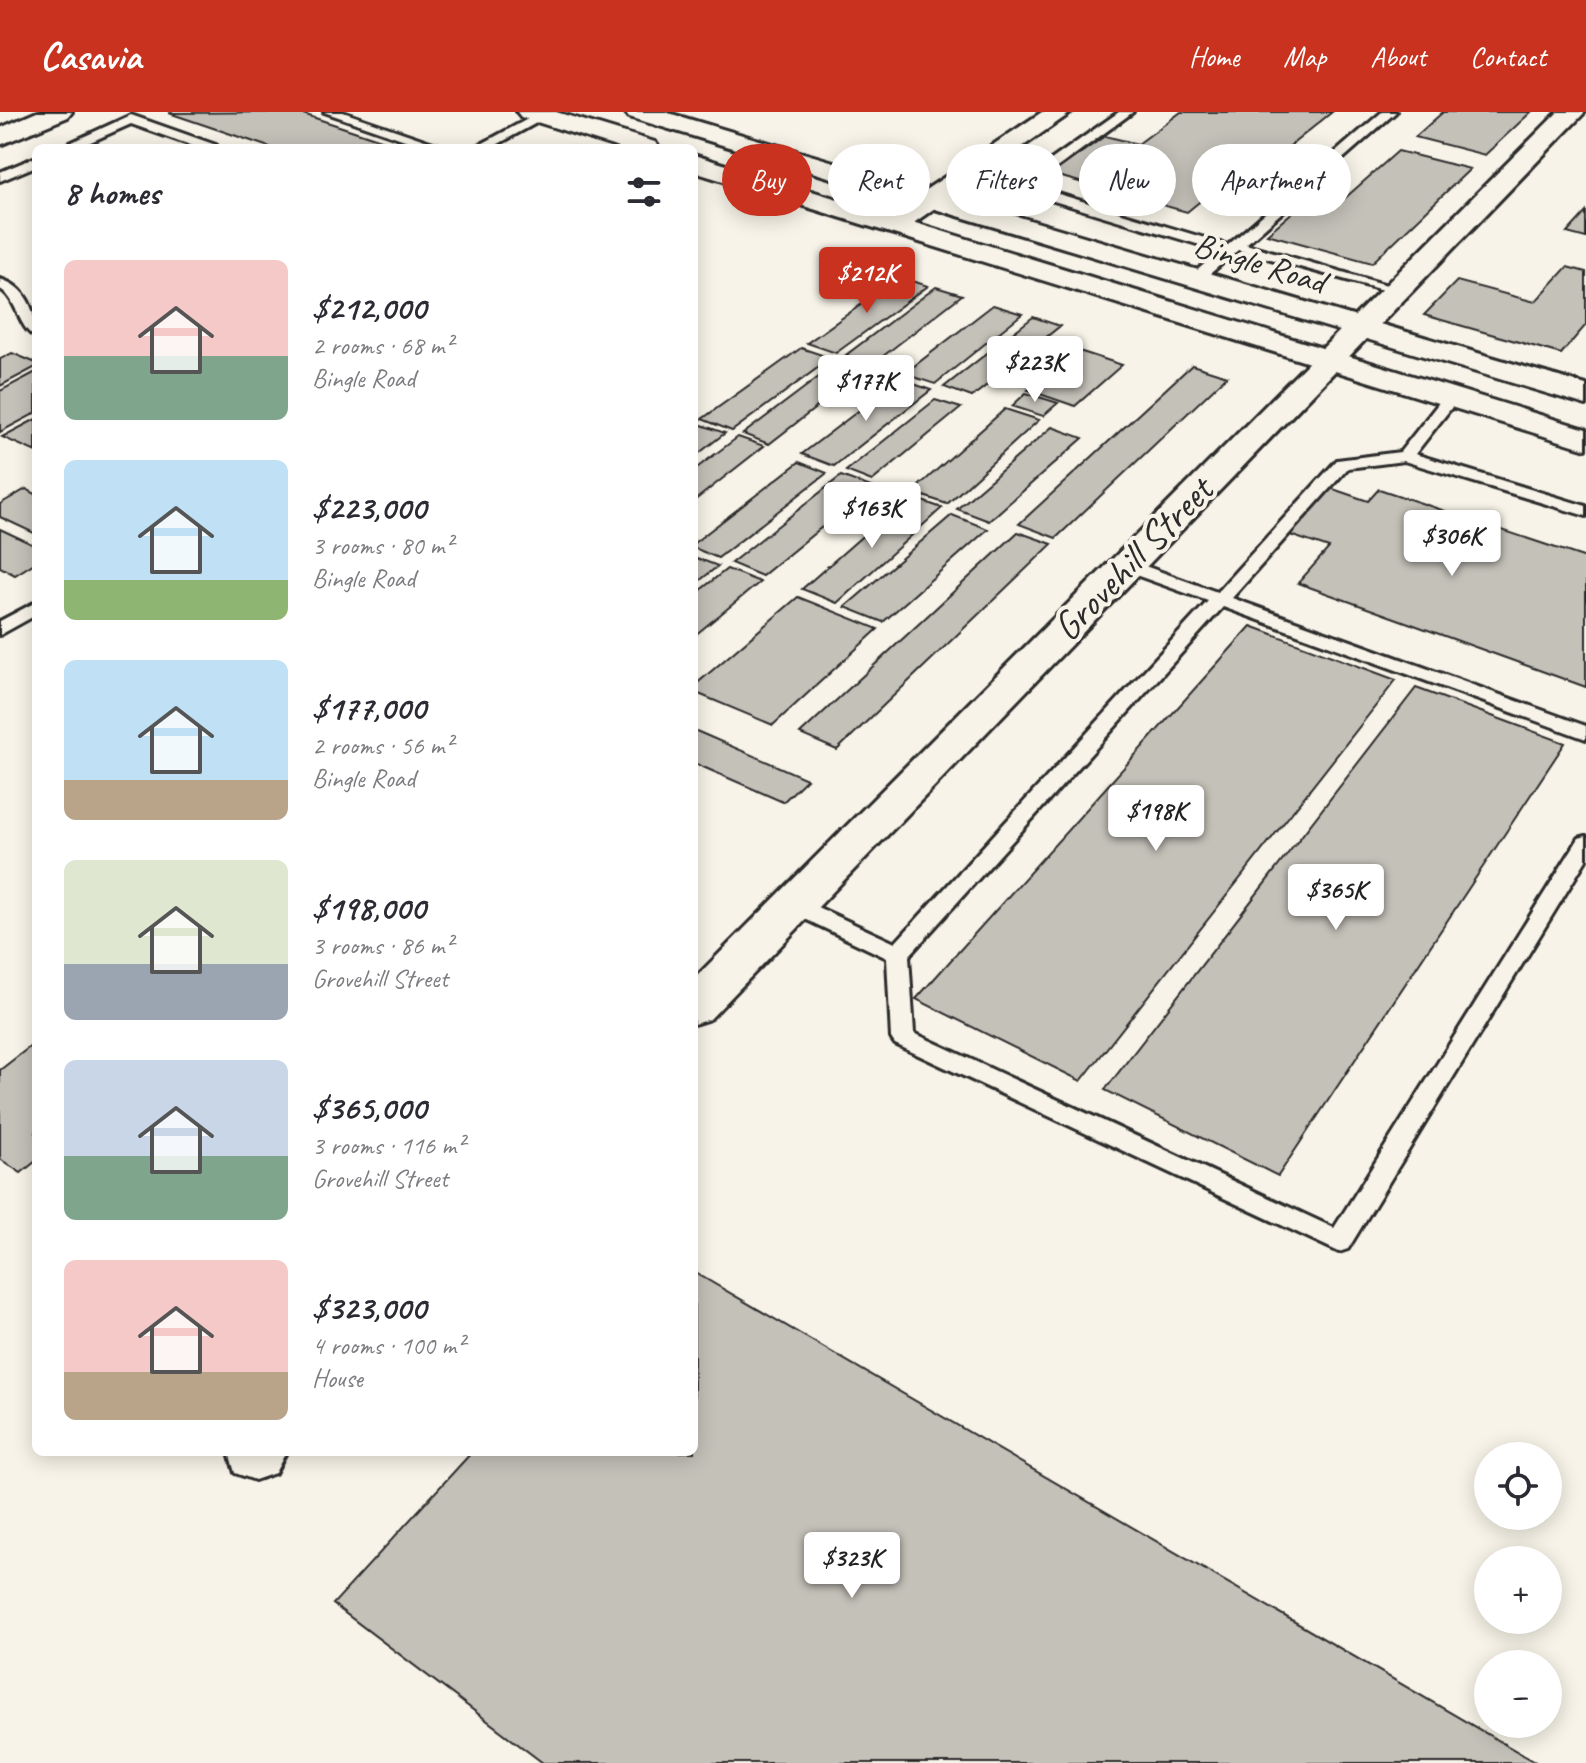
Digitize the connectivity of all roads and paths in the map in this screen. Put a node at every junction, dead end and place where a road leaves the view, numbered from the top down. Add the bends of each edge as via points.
1 (59, 112) edge
2 (110, 112) edge
3 (148, 112) edge
4 (330, 112) edge
5 (638, 112) edge
6 (1059, 112) edge
7 (1127, 112) edge
8 (1390, 112) edge
9 (1572, 112) edge
10 (541, 113) edge
11 (131, 119) junction
12 (0, 137) edge
13 (75, 144) edge
14 (200, 144) edge
15 (429, 144) edge
16 (488, 144) edge
17 (634, 144) edge
18 (32, 163) edge
19 (698, 164) edge
20 (0, 177) edge
21 (932, 198) junction
22 (895, 223) junction
23 (1234, 248) junction
24 (1194, 280) junction
25 (0, 283) edge
26 (1397, 290) junction
27 (32, 323) edge
28 (1359, 329) junction
29 (1325, 360) junction
30 (1586, 395) edge
31 (1451, 398) junction
32 (1586, 439) edge
33 (1405, 456) junction
34 (1586, 511) edge
35 (1125, 565) junction
36 (1221, 598) junction
37 (32, 609) edge
38 (0, 629) edge
39 (1586, 733) edge
40 (1586, 843) edge
41 (794, 905) junction
42 (898, 954) junction
43 (698, 1003) edge

1 - 12 main road
2 - 11 lane
3 - 11 lane
4 - 15 lane
5 - 21 main road, Bingle Road
6 - 21 main road
7 - 23 lane via 1022,187
8 - 23 lane
9 - 26 main road, Grovehill Street
10 - 16 lane
10 - 17 main road
11 - 13 lane
11 - 14 lane
18 - 20 lane
19 - 22 main road, Bingle Road
21 - 22 main road
21 - 24 main road, Bingle Road
22 - 29 main road, Bingle Road
23 - 24 lane
23 - 26 lane
24 - 28 main road, Bingle Road
25 - 27 lane via 15,291
26 - 28 main road, Grovehill Street
28 - 29 main road, Grovehill Street
28 - 30 main road, Bingle Road
29 - 31 main road, Bingle Road
29 - 35 main road, Grovehill Street
31 - 32 main road, Bingle Road
31 - 33 lane
33 - 34 lane
33 - 36 lane via 1343,464
35 - 36 lane
35 - 41 main road, Grovehill Street
36 - 39 lane
36 - 42 lane
37 - 38 lane
40 - 42 lane via 1339,1242 903,1038
41 - 42 lane
41 - 43 main road, Grovehill Street

